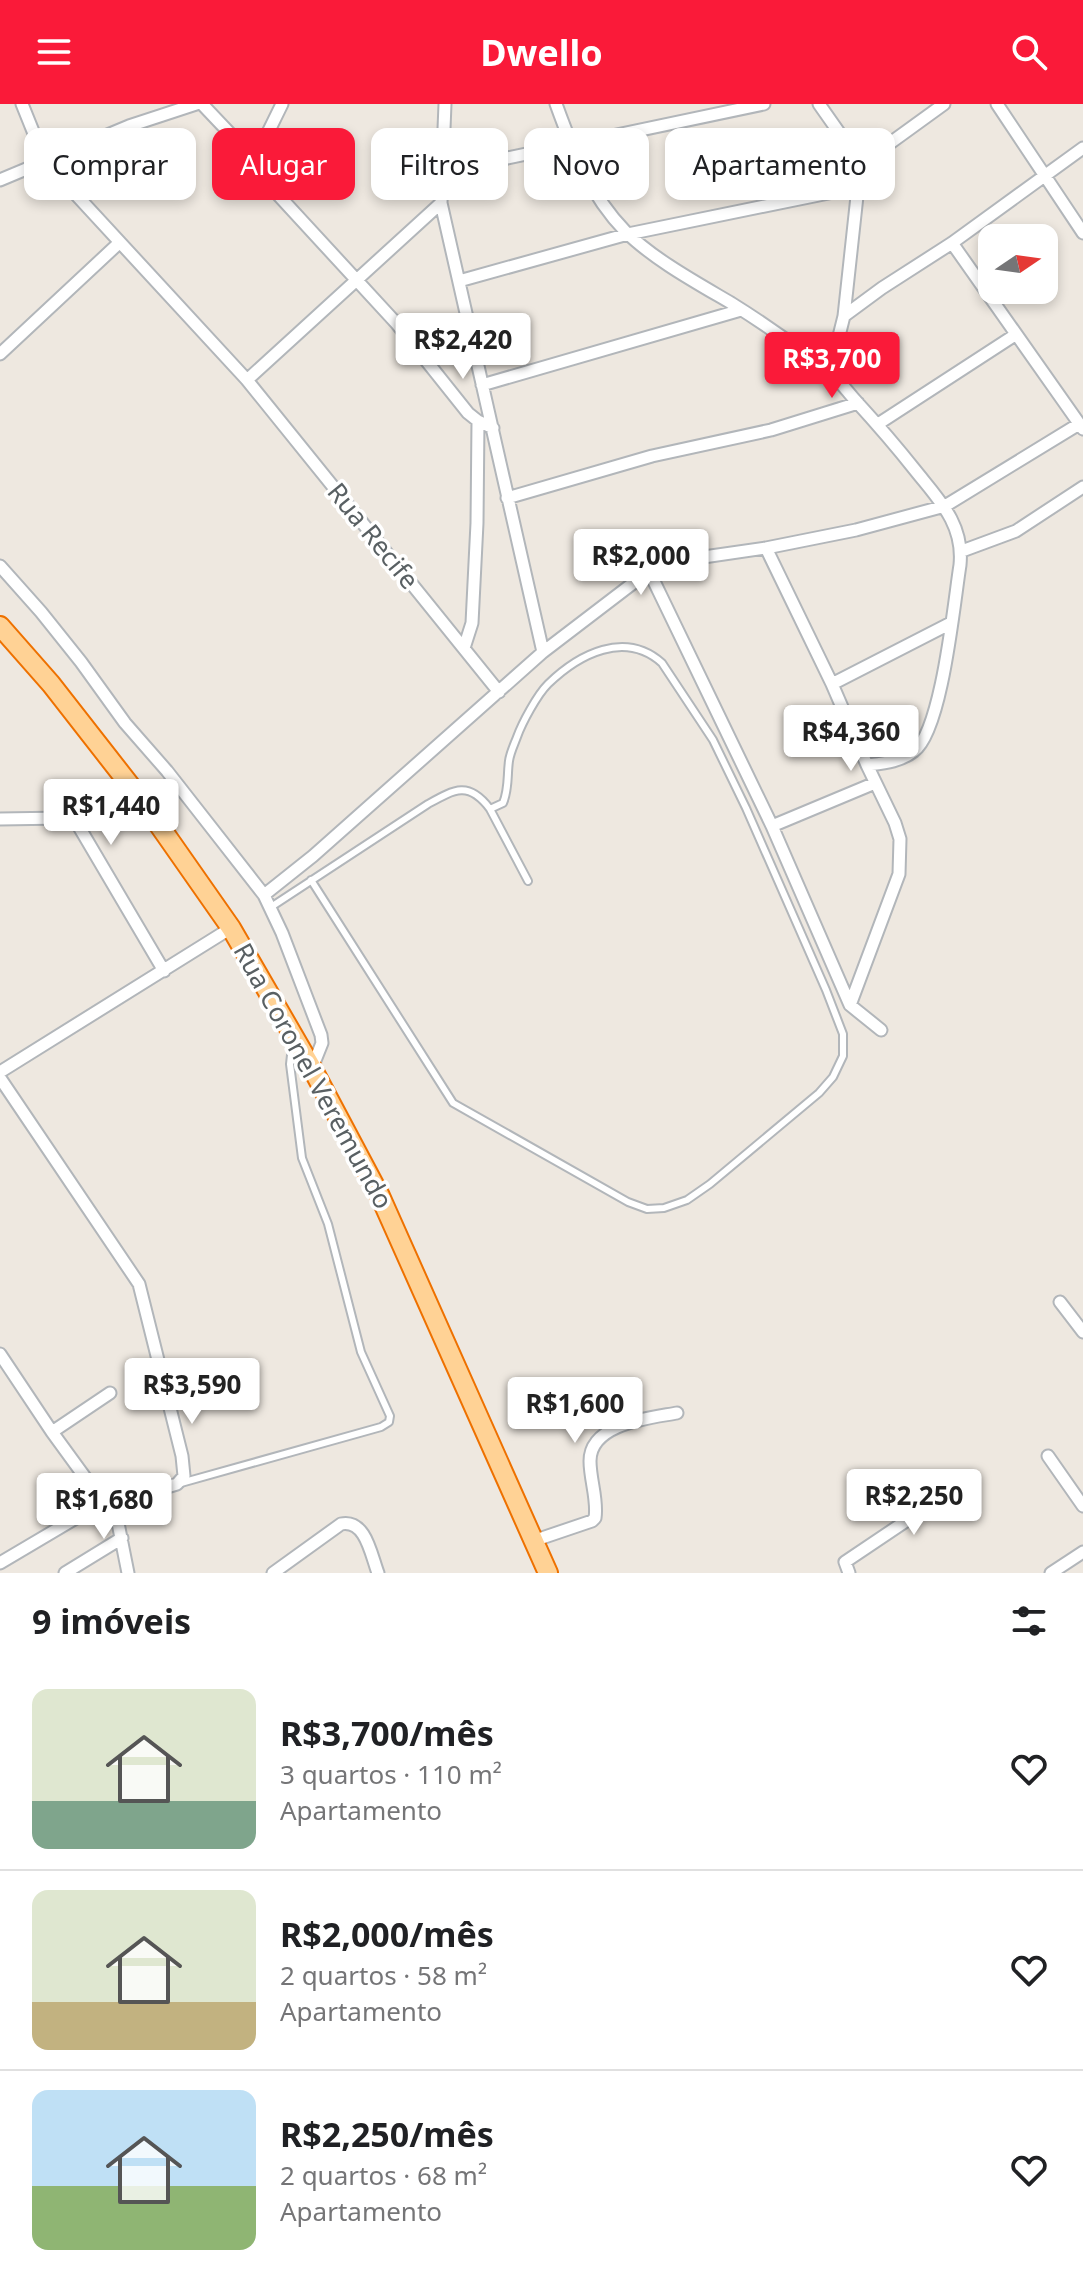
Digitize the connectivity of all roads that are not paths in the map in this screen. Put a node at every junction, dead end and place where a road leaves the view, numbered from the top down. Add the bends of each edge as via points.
1 (22, 104) edge
2 (199, 104) edge
3 (282, 104) edge
4 (445, 104) edge
5 (556, 104) edge
6 (764, 104) edge
7 (819, 104) edge
8 (944, 104) edge
9 (997, 104) edge
10 (32, 128) edge
11 (124, 128) edge
12 (223, 128) edge
13 (271, 128) edge
14 (444, 128) edge
15 (565, 128) edge
16 (648, 128) edge
17 (836, 128) edge
18 (895, 140) edge
19 (1083, 148) edge
20 (24, 170) edge
21 (1046, 175) junction
22 (0, 180) edge
23 (80, 200) edge
24 (282, 200) edge
25 (600, 200) edge
26 (794, 200) edge
27 (857, 200) edge
28 (441, 203) joint
29 (1083, 233) edge
30 (628, 234) junction
31 (119, 243) junction
32 (952, 243) junction
33 (355, 281) junction
34 (459, 281) junction
35 (741, 310) junction
36 (844, 316) junction
37 (1015, 335) junction
38 (0, 354) edge
39 (830, 372) junction
40 (247, 380) junction
41 (482, 385) junction
42 (858, 403) junction
43 (478, 421) junction
44 (878, 424) junction
45 (1081, 427) edge
46 (493, 428) junction
47 (1083, 487) edge
48 (507, 498) junction
49 (945, 506) junction
50 (766, 548) junction
51 (962, 551) junction
52 (0, 566) edge
53 (649, 571) junction
54 (951, 623) junction
55 (0, 626) edge
56 (464, 648) junction
57 (543, 652) junction
58 (832, 684) junction
59 (499, 692) junction
60 (867, 765) junction
61 (875, 783) junction
62 (490, 809) junction
63 (0, 819) edge
64 (772, 826) junction
65 (311, 880) junction
66 (528, 881) dead end
67 (264, 895) junction
68 (271, 907) junction
69 (231, 928) junction
70 (164, 971) junction
71 (850, 1005) junction
72 (881, 1030) dead end
73 (293, 1036) junction
74 (312, 1068) junction
75 (0, 1075) edge
76 (1060, 1302) dead end
77 (1083, 1332) edge
78 (0, 1354) edge
79 (110, 1393) dead end
80 (677, 1413) dead end
81 (52, 1432) junction
82 (1048, 1456) dead end
83 (964, 1482) dead end
84 (177, 1484) junction
85 (108, 1502) junction
86 (1083, 1506) edge
87 (122, 1538) junction
88 (533, 1541) junction
89 (1083, 1552) edge
90 (0, 1563) edge
91 (65, 1573) edge
92 (128, 1573) edge
93 (273, 1573) edge
94 (378, 1573) edge
95 (548, 1573) edge
96 (849, 1573) edge
97 (1051, 1573) edge

1 - 10 street, Rua Recife
2 - 11 street
2 - 12 street
3 - 13 street
4 - 14 street
5 - 15 street
6 - 16 street
7 - 17 street
8 - 18 street
9 - 21 street
19 - 21 street
20 - 22 street
21 - 29 street
21 - 32 street
23 - 31 street, Rua Recife
24 - 33 street
25 - 30 street
26 - 30 street
27 - 36 street
28 - 33 street
28 - 34 street
30 - 34 street
30 - 35 street
31 - 38 street
31 - 40 street, Rua Recife
32 - 36 street
32 - 37 street
33 - 40 street
33 - 43 street
34 - 41 street
35 - 39 street
35 - 41 street
36 - 39 street
37 - 44 street
37 - 45 street
39 - 42 street
40 - 56 street, Rua Recife
41 - 46 street
42 - 44 street
42 - 48 street
43 - 46 street
43 - 56 street via 472,623
44 - 49 street
45 - 49 street
46 - 48 street
47 - 51 street via 1016,531
48 - 57 street
49 - 50 street
49 - 51 street
50 - 53 street via 683,560
50 - 58 street
51 - 54 street
52 - 67 street
53 - 57 street
53 - 64 street
54 - 58 street
54 - 60 street via 924,740 898,760
55 - 69 highway, Rua Coronel Veremundo via 140,798
56 - 59 street, Rua Recife
57 - 59 street
58 - 60 street
59 - 67 street
60 - 61 street
61 - 64 street
61 - 71 street via 900,839 899,874
62 - 65 lane via 473,791 447,794
62 - 65 lane via 503,803 509,758 546,686 569,666 610,647 641,649 662,663 713,740 826,990 843,1034 843,1056 819,1093 687,1200 647,1209 628,1202 457,1107
62 - 66 lane
63 - 70 street via 63,818 78,825
64 - 71 street
65 - 68 lane
67 - 68 street
68 - 74 street via 321,1035
69 - 70 street
69 - 73 highway, Rua Coronel Veremundo
70 - 75 street
71 - 72 street
73 - 74 highway, Rua Coronel Veremundo
73 - 84 lane via 290,1064 302,1158 328,1224 361,1352 389,1422
74 - 88 highway, Rua Coronel Veremundo via 380,1196
75 - 84 street via 139,1284 182,1456 184,1476
76 - 77 street
78 - 81 street
79 - 81 street
80 - 88 street via 621,1424 594,1443 590,1458 595,1518
81 - 85 street
82 - 86 street
83 - 96 street via 845,1562
84 - 85 street
85 - 87 street
85 - 90 street
87 - 91 street
87 - 92 street
88 - 95 highway, Rua Coronel Veremundo
89 - 97 street
93 - 94 street via 341,1524 361,1529

